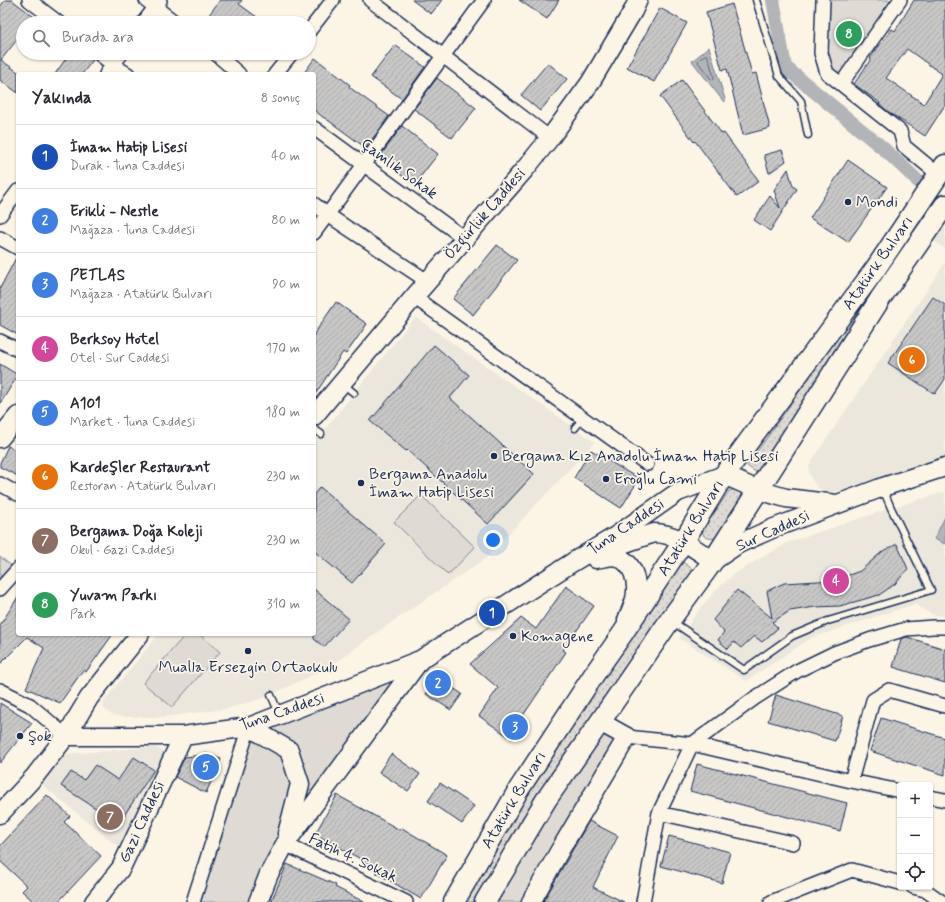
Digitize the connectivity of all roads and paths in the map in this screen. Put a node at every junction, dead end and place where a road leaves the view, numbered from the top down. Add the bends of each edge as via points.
1 (29, 0) edge
2 (333, 0) edge
3 (370, 0) edge
4 (484, 0) edge
5 (638, 0) edge
6 (756, 0) edge
7 (823, 0) edge
8 (900, 0) edge
9 (154, 2) edge
10 (50, 16) edge
11 (147, 16) edge
12 (169, 16) edge
13 (316, 22) edge
14 (443, 56) junction
15 (103, 60) edge
16 (117, 60) edge
17 (223, 60) edge
18 (286, 60) edge
19 (110, 69) edge
20 (121, 72) edge
21 (237, 72) edge
22 (277, 72) edge
23 (841, 84) junction
24 (316, 129) edge
25 (808, 135) dead end
26 (550, 138) junction
27 (364, 165) junction
28 (942, 170) edge
29 (16, 194) edge
30 (945, 205) edge
31 (316, 206) edge
32 (0, 215) edge
33 (328, 215) junction
34 (316, 230) edge
35 (0, 238) edge
36 (464, 238) junction
37 (16, 247) edge
38 (427, 281) junction
39 (414, 297) junction
40 (0, 341) edge
41 (16, 349) edge
42 (316, 409) edge
43 (16, 418) edge
44 (316, 430) edge
45 (321, 434) dead end
46 (0, 438) edge
47 (647, 464) dead end
48 (945, 467) edge
49 (724, 475) junction
50 (0, 484) edge
51 (883, 487) junction
52 (758, 490) junction
53 (16, 493) edge
54 (836, 504) junction
55 (683, 542) junction
56 (713, 561) junction
57 (573, 562) junction
58 (16, 571) edge
59 (0, 589) edge
60 (670, 620) junction
61 (945, 627) edge
62 (623, 633) junction
63 (138, 636) edge
64 (420, 660) junction
65 (0, 690) edge
66 (271, 695) dead end
67 (945, 706) edge
68 (280, 715) junction
69 (600, 722) junction
70 (249, 727) junction
71 (66, 736) junction
72 (183, 736) junction
73 (627, 737) junction
74 (692, 744) junction
75 (851, 781) junction
76 (897, 790) edge
77 (933, 798) edge
78 (945, 800) edge
79 (659, 813) junction
80 (0, 814) edge
81 (793, 842) dead end
82 (284, 844) junction
83 (897, 883) edge
84 (925, 890) edge
85 (94, 902) edge
86 (193, 902) edge
87 (258, 902) edge
88 (406, 902) edge
89 (454, 902) edge
90 (485, 902) edge
91 (531, 902) edge
92 (643, 902) edge
93 (771, 902) edge
94 (942, 902) edge

1 - 10 street
2 - 13 street
3 - 14 street
4 - 14 street
5 - 26 main road, Özgürlük Caddesi via 590,83
6 - 25 lane via 779,76 801,101
7 - 23 street via 820,53 827,73
8 - 23 street
9 - 11 street
9 - 12 street
14 - 26 street
14 - 27 street
15 - 19 street
16 - 19 street
17 - 21 street
18 - 22 street
19 - 20 street
23 - 28 street via 900,131 904,146
24 - 27 street, Çamlık Sokak
26 - 36 main road, Özgürlük Caddesi
27 - 33 street
27 - 36 street, Çamlık Sokak
28 - 49 main road, Atatürk Bulvarı via 876,268
29 - 32 street
30 - 52 main road, Atatürk Bulvarı via 880,299
31 - 33 street
33 - 34 street
33 - 38 street
35 - 37 street
36 - 38 main road, Özgürlük Caddesi
38 - 39 main road, Özgürlük Caddesi
39 - 42 main road, Özgürlük Caddesi via 348,388
39 - 47 street via 579,423
40 - 41 street
43 - 46 main road
44 - 45 lane
48 - 51 main road, Sur Caddesi
49 - 52 main road, Sur Caddesi
49 - 55 main road, Atatürk Bulvarı
49 - 57 main road, Tuna Caddesi via 678,492
50 - 53 street
51 - 54 main road, Sur Caddesi
51 - 60 lane via 931,590 828,621 792,636 744,670
52 - 54 main road, Sur Caddesi via 786,498
52 - 56 main road, Atatürk Bulvarı
54 - 56 main road, Sur Caddesi via 738,544
55 - 56 main road, Tuna Caddesi
55 - 57 main road, Tuna Caddesi via 654,533
55 - 62 main road, Atatürk Bulvarı
56 - 60 main road, Atatürk Bulvarı
57 - 62 main road via 616,556 627,562 636,581 635,599
57 - 64 main road, Tuna Caddesi
58 - 59 street
60 - 69 main road, Atatürk Bulvarı
61 - 74 street via 906,629 834,653 797,671
62 - 89 main road, Atatürk Bulvarı via 519,789
63 - 71 main road via 89,698
64 - 68 main road, Tuna Caddesi
64 - 82 main road, Tuna Caddesi
65 - 71 street via 30,705
66 - 68 lane
67 - 75 street via 889,690 873,700
68 - 70 main road, Tuna Caddesi
69 - 73 main road
69 - 90 main road, Atatürk Bulvarı via 546,800
70 - 72 main road, Tuna Caddesi
70 - 82 main road via 289,750 300,784
70 - 86 street
71 - 72 main road, Tuna Caddesi
71 - 80 main road via 35,776
72 - 85 main road, Gazi Caddesi via 121,868
73 - 74 street
73 - 91 main road
74 - 75 street
74 - 79 street
75 - 76 street
77 - 78 street
79 - 81 street
79 - 92 street
82 - 87 main road, Tuna Caddesi
82 - 88 street, Fatih 4. Sokak
83 - 93 street via 852,870
84 - 94 street

